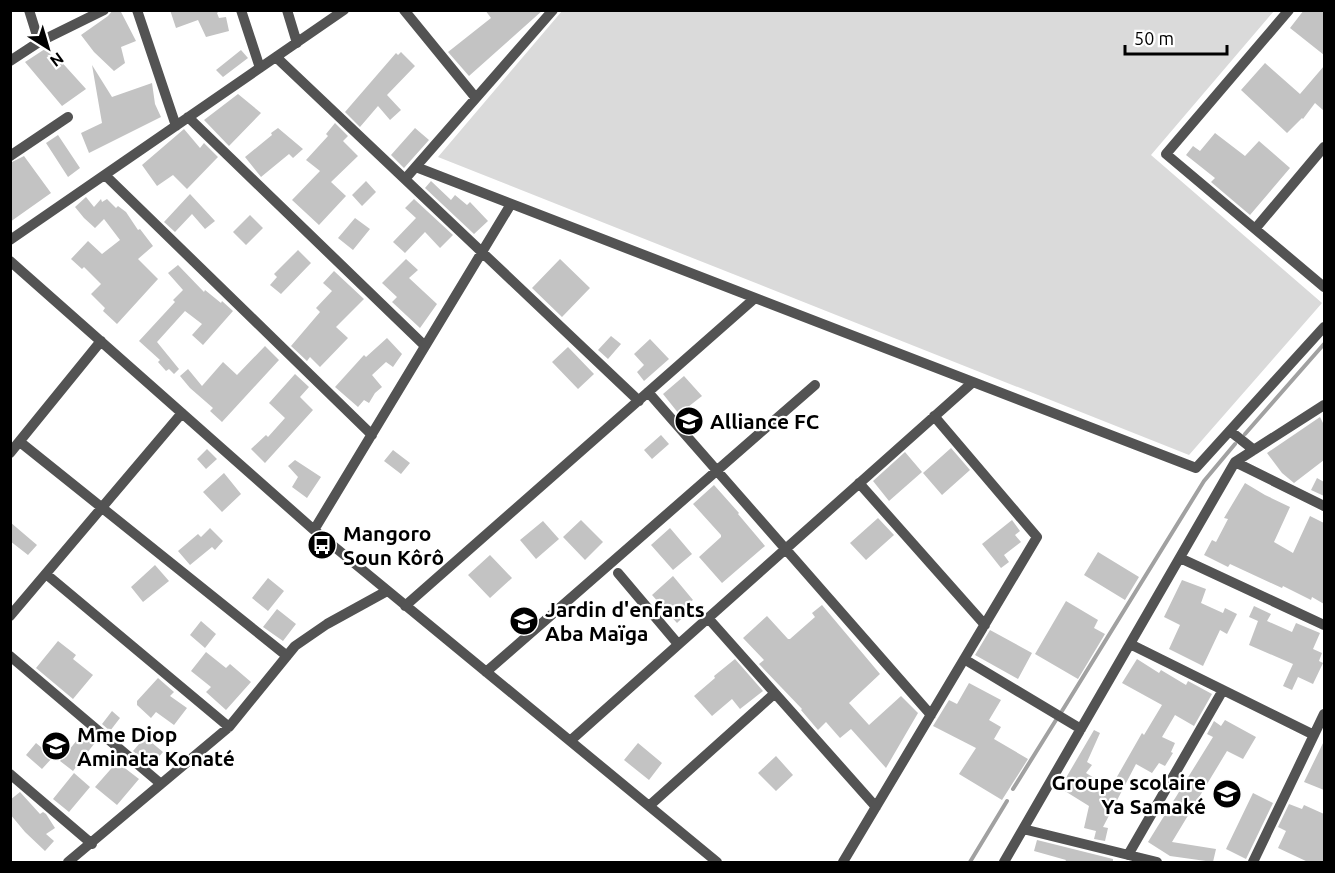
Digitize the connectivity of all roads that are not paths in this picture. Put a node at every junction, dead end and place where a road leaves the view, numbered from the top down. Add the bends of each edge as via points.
1 (29, 10) edge
2 (104, 10) edge
3 (137, 10) edge
4 (241, 10) edge
5 (287, 10) edge
6 (344, 10) edge
7 (404, 10) edge
8 (553, 10) edge
9 (1289, 10) edge
10 (39, 42) junction
11 (297, 43) junction
12 (276, 57) junction
13 (10, 61) edge
14 (260, 68) junction
15 (475, 97) junction
16 (68, 117) dead end
17 (188, 117) junction
18 (176, 126) junction
19 (1324, 147) edge
20 (10, 156) edge
21 (416, 167) junction
22 (105, 175) junction
23 (405, 179) junction
24 (511, 204) junction
25 (1255, 229) junction
26 (10, 240) edge
27 (482, 251) junction
28 (10, 261) edge
29 (1324, 287) edge
30 (755, 298) junction
31 (1324, 327) edge
32 (101, 341) junction
33 (425, 346) junction
34 (973, 382) junction
35 (815, 385) dead end
36 (648, 392) junction
37 (639, 401) junction
38 (1324, 405) edge
39 (182, 413) junction
40 (934, 416) junction
41 (1230, 431) junction
42 (372, 435) junction
43 (20, 441) junction
44 (1254, 450) junction
45 (10, 453) edge
46 (1235, 462) junction
47 (717, 471) junction
48 (859, 483) junction
49 (1324, 506) edge
50 (102, 507) junction
51 (314, 530) junction
52 (785, 549) junction
53 (1180, 558) junction
54 (618, 573) dead end
55 (46, 574) junction
56 (387, 591) junction
57 (405, 606) junction
58 (10, 616) edge
59 (708, 618) junction
60 (985, 625) junction
61 (1324, 625) edge
62 (678, 644) junction
63 (1130, 644) junction
64 (10, 656) edge
65 (287, 656) junction
66 (964, 659) junction
67 (486, 672) junction
68 (1223, 690) junction
69 (774, 694) junction
70 (1324, 714) edge
71 (931, 715) junction
72 (229, 727) junction
73 (1081, 729) junction
74 (1314, 735) junction
75 (570, 741) junction
76 (10, 774) edge
77 (161, 784) junction
78 (649, 806) junction
79 (876, 807) junction
80 (1023, 829) junction
81 (92, 844) junction
82 (1128, 855) junction
83 (68, 862) edge
84 (717, 862) edge
85 (843, 862) edge
86 (1004, 862) edge
87 (1157, 862) edge
88 (1253, 862) edge

1 - 10 street
2 - 10 street
3 - 18 street
4 - 14 street
5 - 11 street
6 - 11 street
7 - 15 street
8 - 15 street
9 - 25 street via 1166,154
10 - 13 street
11 - 12 street
12 - 14 street
12 - 23 street
14 - 17 street
15 - 21 street
16 - 20 street
17 - 18 street
17 - 33 street
18 - 22 street
19 - 25 street
21 - 23 street
21 - 24 street
22 - 26 street
22 - 42 street
23 - 27 street
24 - 27 street
24 - 30 street
25 - 29 street
27 - 33 street
27 - 37 street
28 - 32 street
30 - 34 street
30 - 36 street
31 - 41 street
32 - 39 street
32 - 43 street
33 - 42 street
34 - 40 street
34 - 41 street via 1197,468
35 - 47 street
36 - 37 street
36 - 47 street
37 - 57 street
38 - 44 street
39 - 50 street
39 - 51 street
40 - 48 street
40 - 60 street via 1037,537
41 - 44 street
42 - 51 street
43 - 45 street
43 - 50 street
44 - 46 street
46 - 49 street
46 - 53 street
47 - 52 street
47 - 67 street
48 - 52 street
48 - 60 street
50 - 55 street
50 - 65 street
51 - 56 street
52 - 59 street
52 - 71 street
53 - 61 street
53 - 63 street
54 - 62 street
55 - 58 street
55 - 72 street
56 - 57 street
56 - 65 street via 306,638
57 - 67 street
59 - 62 street
59 - 69 street
60 - 66 street
62 - 75 street
63 - 68 street
63 - 73 street
64 - 77 street
65 - 72 street
66 - 71 street
66 - 73 street
67 - 75 street
68 - 74 street
68 - 82 street
69 - 78 street
69 - 79 street
70 - 74 street
71 - 79 street
72 - 77 street
73 - 80 street
74 - 88 street
75 - 78 street
76 - 81 street
77 - 81 street
78 - 84 street
79 - 85 street
80 - 82 street
80 - 86 street
81 - 83 street
82 - 87 street

